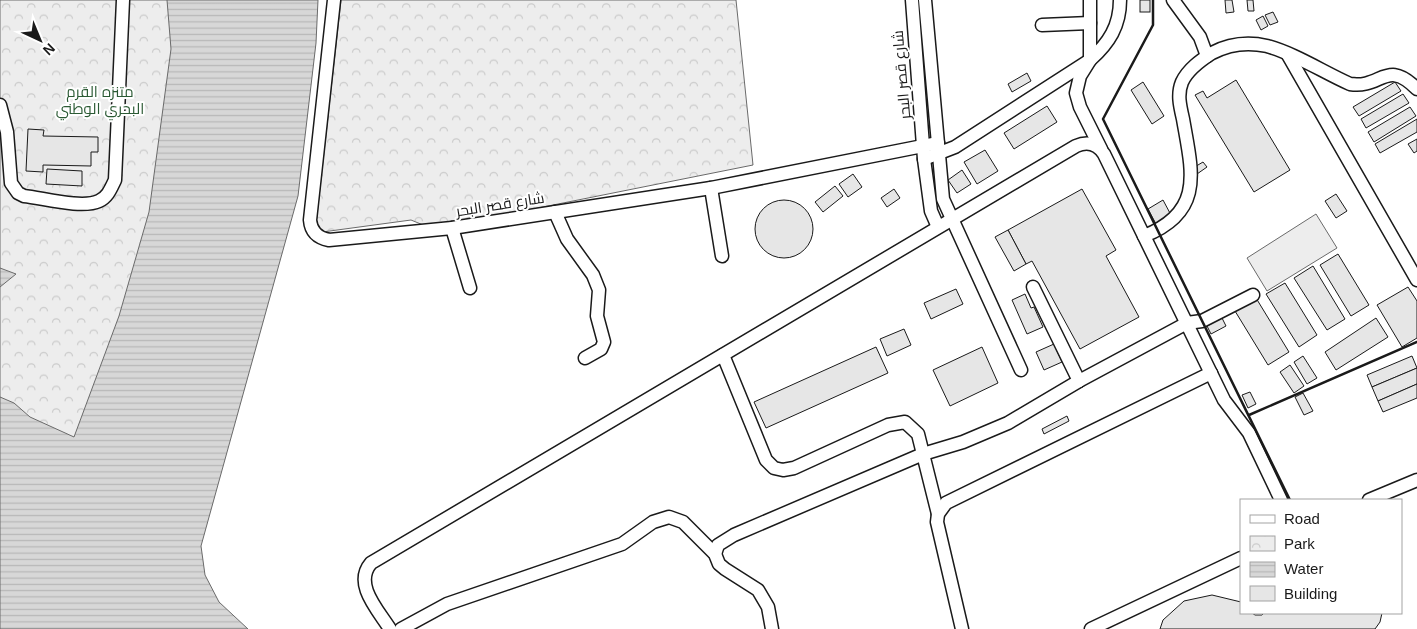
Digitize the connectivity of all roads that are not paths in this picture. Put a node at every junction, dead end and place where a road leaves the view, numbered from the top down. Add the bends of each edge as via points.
1 (123, 0) edge
2 (334, 0) edge
3 (912, 0) edge
4 (925, 0) edge
5 (1090, 0) edge
6 (1120, 0) edge
7 (1173, 0) edge
8 (1090, 23) junction
9 (1042, 25) dead end
10 (1288, 55) junction
11 (1207, 56) junction
12 (1090, 60) junction
13 (1417, 89) edge
14 (0, 105) edge
15 (939, 148) junction
16 (1101, 149) junction
17 (924, 153) junction
18 (711, 188) junction
19 (555, 212) junction
20 (951, 220) junction
21 (938, 227) junction
22 (452, 228) junction
23 (1144, 236) junction
24 (722, 256) dead end
25 (1417, 280) edge
26 (1033, 287) dead end
27 (470, 288) dead end
28 (1253, 295) dead end
29 (1187, 323) junction
30 (723, 355) junction
31 (585, 358) dead end
32 (1021, 370) dead end
33 (1211, 373) junction
34 (1079, 381) junction
35 (923, 454) junction
36 (1417, 480) edge
37 (1281, 499) edge
38 (1371, 499) edge
39 (938, 514) junction
40 (715, 554) junction
41 (1240, 558) edge
42 (390, 629) edge
43 (401, 629) edge
44 (772, 629) edge
45 (962, 629) edge
46 (1091, 629) edge

1 - 14 street via 115,180 110,192 100,201 89,204 18,193 12,183 7,132
2 - 22 street, شارع قصر البحر via 311,228 318,237 329,240
3 - 17 street, شارع قصر البحر
4 - 15 street, شارع قصر البحر
5 - 8 street
6 - 12 street via 1116,28
7 - 11 street via 1200,37
8 - 9 street
8 - 12 street
10 - 11 street via 1267,46 1250,44 1232,46
10 - 13 street via 1350,84 1397,75 1406,78
10 - 25 street
11 - 23 street via 1186,75 1179,94 1192,169 1190,193 1171,222
12 - 15 street via 1065,78
12 - 16 street via 1080,76 1076,93
15 - 17 street, شارع قصر البحر
15 - 20 street, شارع قصر البحر via 943,194
16 - 20 street via 1092,144 1081,144
16 - 23 street
17 - 18 street, شارع قصر البحر
17 - 21 street, شارع قصر البحر via 931,211
18 - 19 street, شارع قصر البحر
18 - 24 street
19 - 22 street, شارع قصر البحر
19 - 31 street via 567,239 594,275 599,290 597,316 604,342 601,349
20 - 21 street
20 - 32 street, شارع قصر البحر
21 - 30 street
22 - 27 street
23 - 29 street
26 - 34 street
28 - 29 street via 1202,321
29 - 33 street
29 - 34 street
30 - 35 street via 761,451 774,468 794,468 898,422 905,422 918,434
30 - 42 street via 371,563 363,577 365,588
33 - 37 street via 1229,407 1249,433
33 - 39 street via 946,503
34 - 35 street via 1008,423
35 - 39 street
35 - 40 street via 734,535 718,545
36 - 38 street
39 - 45 street via 939,537
40 - 43 street via 683,522 670,517 653,522 622,544 447,604
40 - 44 street via 719,564 758,590 768,606
41 - 46 street

